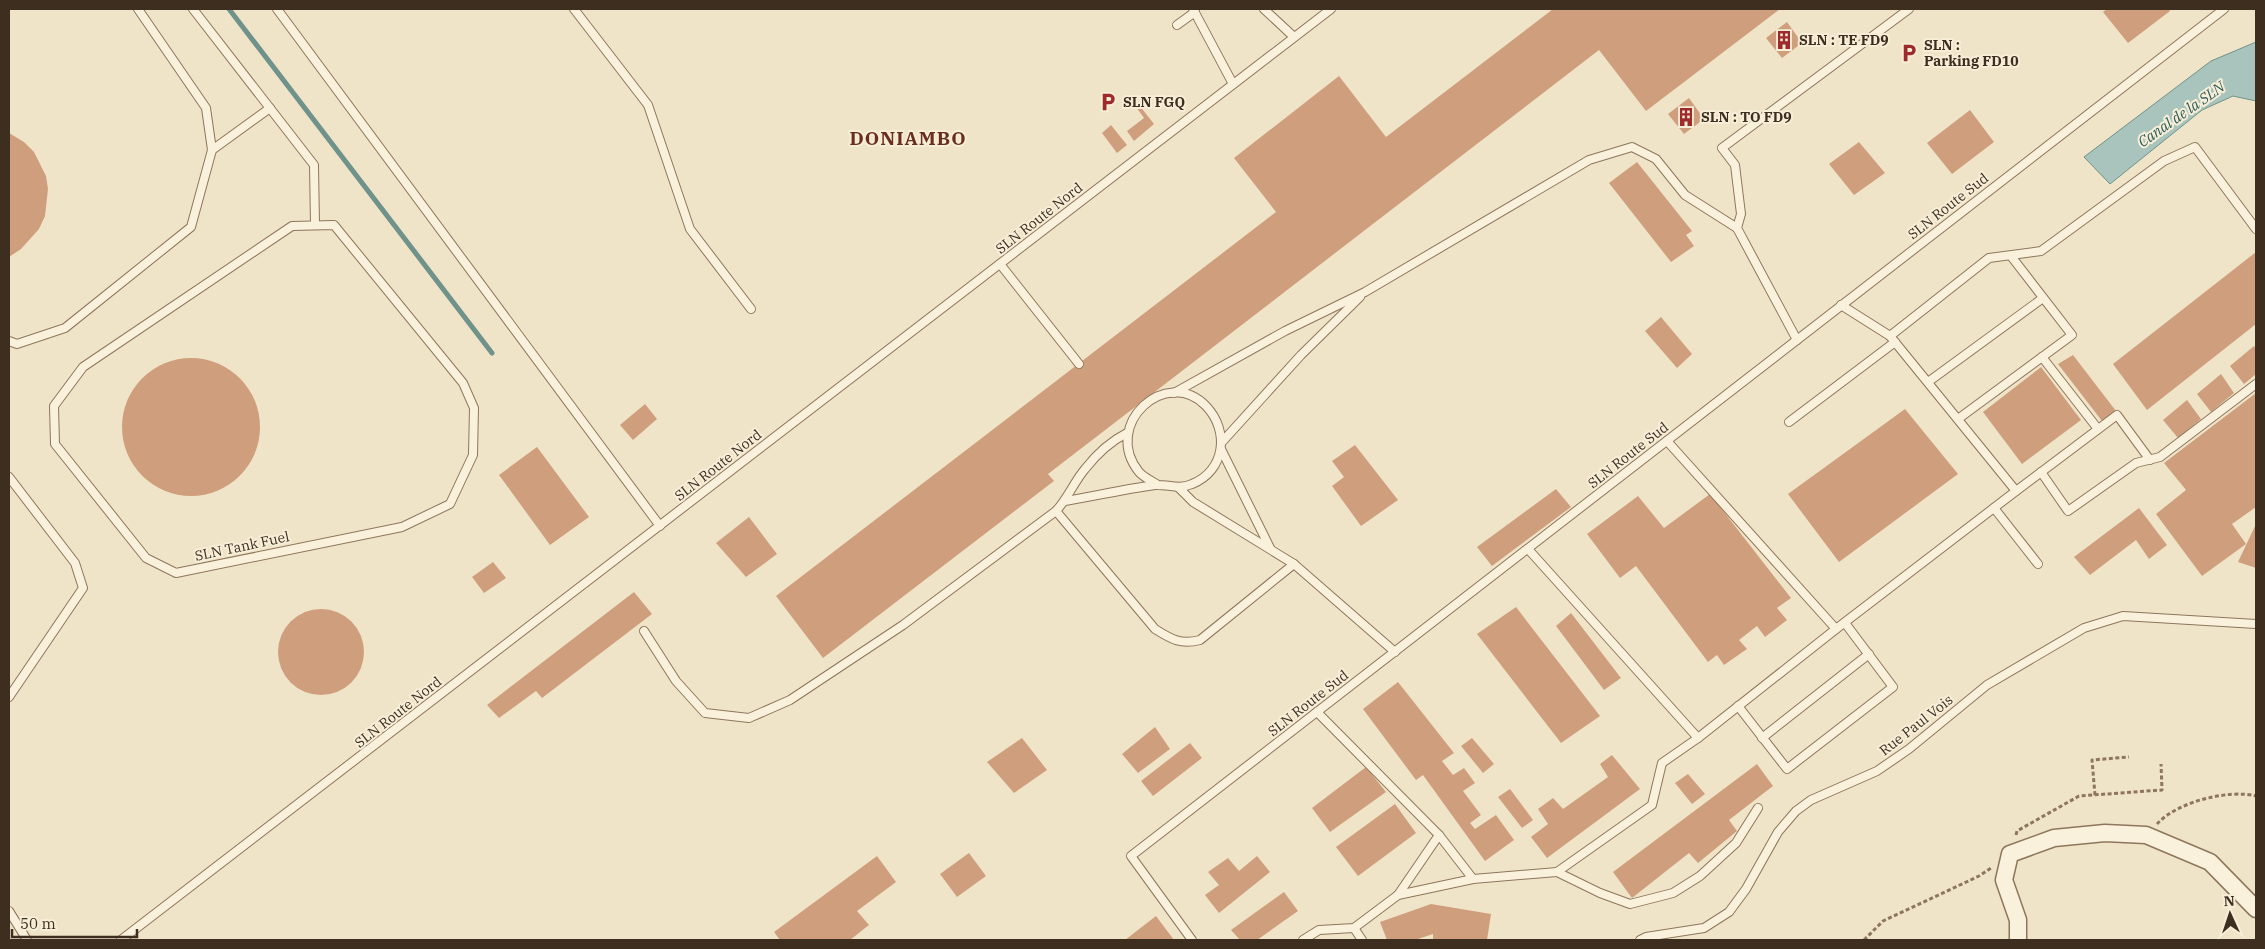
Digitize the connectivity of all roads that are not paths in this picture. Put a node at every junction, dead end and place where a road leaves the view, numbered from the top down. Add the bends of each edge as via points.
1 (138, 9) edge
2 (193, 9) edge
3 (277, 9) edge
4 (574, 9) edge
5 (1264, 9) edge
6 (1331, 9) edge
7 (1908, 9) edge
8 (2224, 9) edge
9 (1194, 10) edge
10 (1177, 25) dead end
11 (1294, 37) junction
12 (1233, 84) junction
13 (270, 108) junction
14 (212, 150) junction
15 (315, 225) junction
16 (1738, 228) junction
17 (2256, 229) edge
18 (2011, 256) junction
19 (1000, 264) junction
20 (1365, 292) junction
21 (2043, 298) junction
22 (1841, 305) junction
23 (751, 309) dead end
24 (1892, 339) junction
25 (1797, 340) junction
26 (9, 341) edge
27 (2042, 357) junction
28 (1079, 364) dead end
29 (1928, 382) junction
30 (2256, 384) edge
31 (1174, 393) junction
32 (1122, 416) dead end
33 (1132, 419) junction
34 (1958, 419) junction
35 (1789, 422) dead end
36 (2098, 429) junction
37 (1127, 433) junction
38 (1667, 440) junction
39 (1221, 445) junction
40 (2150, 460) junction
41 (2041, 472) junction
42 (9, 477) edge
43 (1158, 485) junction
44 (1179, 488) junction
45 (2016, 491) junction
46 (1065, 501) junction
47 (1994, 508) junction
48 (1056, 512) junction
49 (660, 526) junction
50 (1270, 548) junction
51 (1528, 549) junction
52 (1294, 564) junction
53 (2038, 564) dead end
54 (1845, 623) junction
55 (2256, 624) edge
56 (1836, 629) junction
57 (644, 631) dead end
58 (1395, 652) junction
59 (1869, 654) junction
60 (9, 698) edge
61 (1738, 706) junction
62 (1317, 712) junction
63 (1698, 738) junction
64 (1762, 738) junction
65 (1758, 808) dead end
66 (1439, 835) junction
67 (1557, 872) junction
68 (1473, 879) junction
69 (1398, 895) junction
70 (2256, 909) edge
71 (9, 911) edge
72 (1354, 928) junction
73 (27, 940) edge
74 (121, 940) edge
75 (1192, 940) edge
76 (1303, 940) edge
77 (1362, 940) edge
78 (1640, 940) edge
79 (2018, 940) edge

1 - 14 lane via 206,108
2 - 13 lane
3 - 49 lane
4 - 23 lane via 648,105 690,229
5 - 11 lane
6 - 11 lane, SLN Route Nord
7 - 16 lane via 1722,148 1735,165 1741,214
8 - 22 lane, SLN Route Sud
9 - 10 lane
9 - 12 lane
11 - 12 lane, SLN Route Nord
12 - 19 lane, SLN Route Nord
13 - 14 lane
13 - 15 lane via 314,165
14 - 26 lane via 191,227 65,328 16,344
15 - 15 lane, SLN Tank Fuel via 292,226 83,367 54,406 55,444 146,558 176,573 402,527 450,504 473,455 474,408 463,383 334,225
16 - 20 lane via 1685,194 1656,158 1632,147 1589,160
16 - 25 lane
17 - 18 lane via 2195,147 2164,161 2040,252
18 - 21 lane
18 - 24 lane via 1989,258
19 - 28 lane
19 - 49 lane, SLN Route Nord
20 - 31 lane via 1285,331
20 - 39 lane via 1300,355
21 - 27 lane via 2072,334
21 - 29 lane
22 - 24 lane
22 - 25 lane, SLN Route Sud
24 - 29 lane
24 - 35 lane
25 - 38 lane, SLN Route Sud
27 - 34 lane
27 - 36 lane
29 - 34 lane
30 - 40 lane via 2160,457
31 - 33 lane via 1149,400
31 - 39 lane via 1189,396 1208,408 1220,427
32 - 33 lane
33 - 37 lane
34 - 45 lane
36 - 40 lane via 2117,415
36 - 41 lane
37 - 43 lane via 1129,455 1136,467
37 - 46 lane via 1115,439 1084,469
38 - 51 lane, SLN Route Sud
38 - 56 lane
39 - 44 lane via 1211,471 1191,485
39 - 50 lane
40 - 41 lane via 2136,463 2068,512
41 - 45 lane
42 - 60 lane via 75,563 83,588
43 - 44 lane
43 - 46 lane
44 - 50 lane via 1193,502
45 - 47 lane
46 - 48 lane
47 - 53 lane
47 - 54 lane
48 - 52 lane via 1154,629 1171,639 1187,643 1200,640
48 - 57 lane via 880,642 790,700 749,718 705,713 676,681
49 - 74 lane, SLN Route Nord
50 - 52 lane
51 - 58 lane, SLN Route Sud
51 - 63 lane
52 - 58 lane
54 - 56 lane
54 - 59 lane
55 - 78 lane, Rue Paul Vois via 2123,616 2084,628 1988,685 1877,771 1811,800 1796,811 1778,832 1729,912 1704,928
56 - 61 lane
58 - 62 lane, SLN Route Sud
59 - 64 lane
59 - 64 lane via 1894,687 1787,769
61 - 63 lane
61 - 64 lane
62 - 66 lane
62 - 75 lane, SLN Route Sud via 1130,856
63 - 67 lane via 1662,763 1652,805
65 - 67 lane via 1736,843 1700,876 1673,893 1630,904
66 - 68 lane
66 - 69 lane
67 - 68 lane
68 - 69 lane
69 - 72 lane
70 - 79 street via 2210,862 2146,835 2105,833 2054,838 2010,854 2004,880 2018,920
71 - 73 lane
72 - 76 lane via 1319,930
72 - 77 lane

